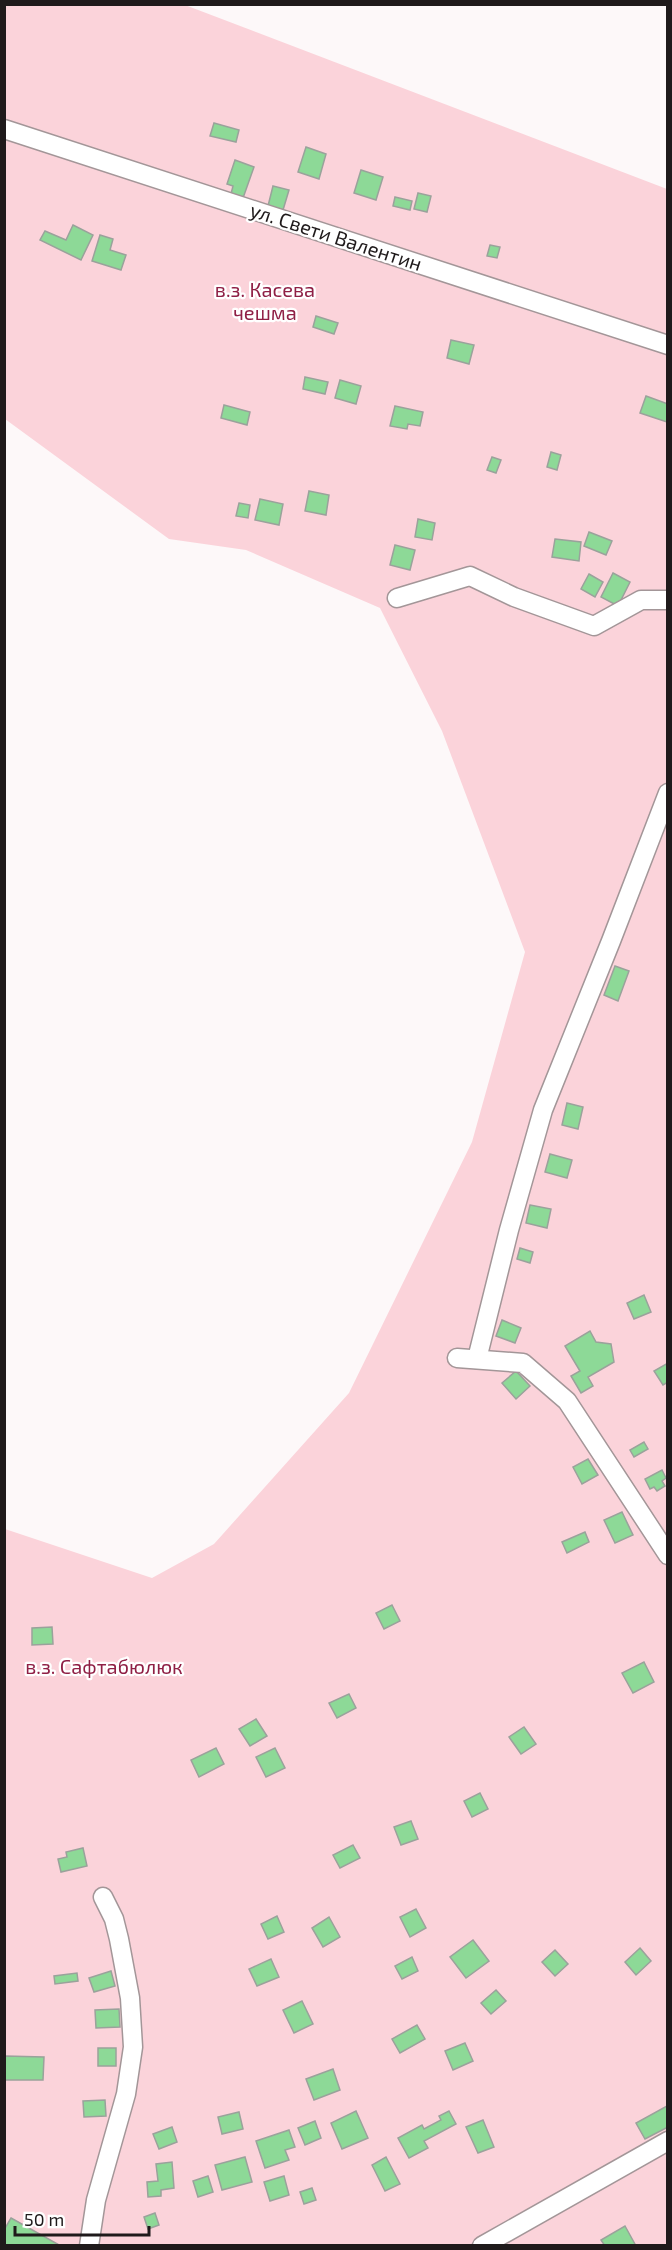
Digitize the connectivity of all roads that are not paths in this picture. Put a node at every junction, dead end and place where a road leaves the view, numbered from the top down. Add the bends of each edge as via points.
1 (4, 129) edge
2 (668, 345) edge
3 (397, 598) dead end
4 (668, 600) edge
5 (668, 793) edge
6 (457, 1358) dead end
7 (477, 1359) junction
8 (668, 1555) edge
9 (103, 1897) dead end
10 (668, 2141) edge
11 (89, 2246) edge
12 (482, 2246) edge

1 - 2 street, ул. Свети Валентин
3 - 4 street via 470,576 514,597 594,626 641,600
5 - 7 street via 543,1110
6 - 7 street
7 - 8 street via 523,1363 567,1401
9 - 11 street via 119,1939 130,1998 133,2047 126,2094 96,2200
10 - 12 street

